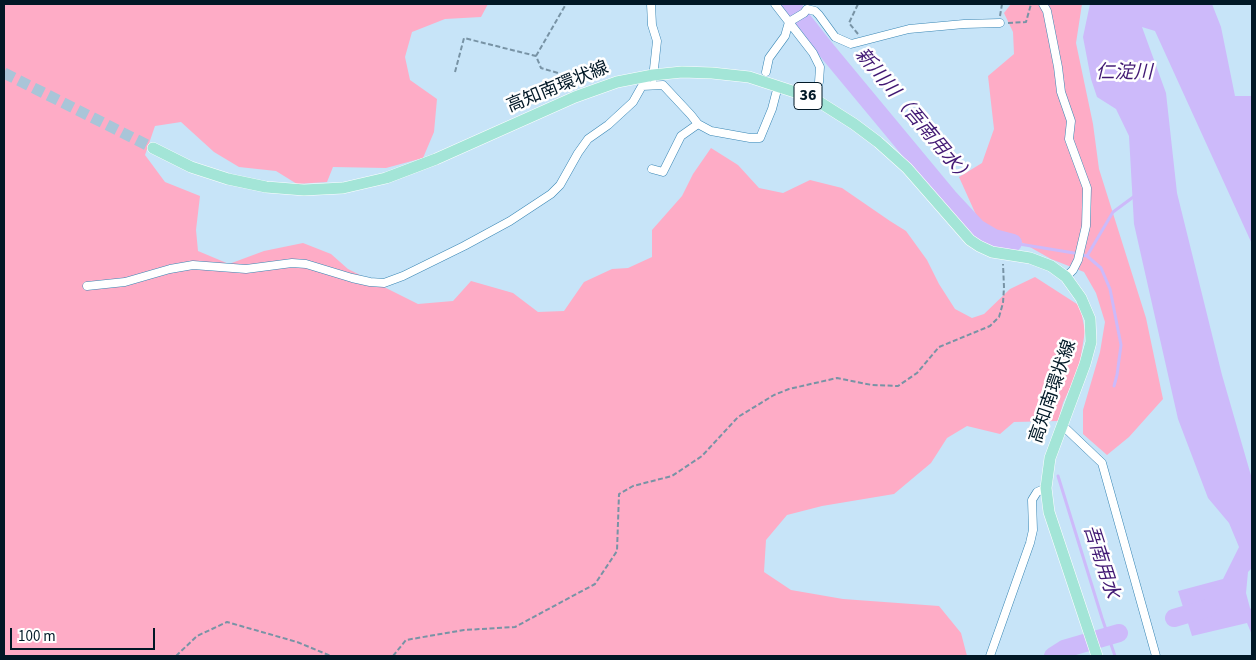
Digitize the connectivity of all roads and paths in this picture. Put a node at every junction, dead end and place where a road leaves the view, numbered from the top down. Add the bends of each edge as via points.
1 (566, 4) edge
2 (652, 4) edge
3 (775, 4) edge
4 (858, 4) edge
5 (1002, 4) edge
6 (1031, 4) edge
7 (1043, 4) edge
8 (806, 9) edge
9 (792, 21) junction
10 (1000, 23) junction
11 (864, 41) junction
12 (536, 56) junction
13 (455, 72) dead end
14 (766, 72) dead end
15 (594, 78) dead end
16 (653, 80) junction
17 (778, 86) junction
18 (812, 98) junction
19 (698, 124) junction
20 (152, 148) tunnel mouth
21 (652, 168) dead end
22 (1003, 254) junction
23 (1066, 277) junction
24 (87, 286) dead end
25 (1062, 425) junction
26 (1046, 488) junction
27 (176, 656) edge
28 (331, 656) edge
29 (393, 656) edge
30 (990, 656) edge
31 (1097, 656) edge
32 (1156, 656) edge

1 - 12 path
2 - 16 street via 652,25 657,41
3 - 9 street
4 - 11 path via 848,23
5 - 10 path
6 - 10 path via 1026,22
7 - 23 street via 1047,10 1061,92 1071,121 1069,139 1087,188 1086,226 1078,260
8 - 9 street
8 - 11 street via 819,15 843,41 851,44
9 - 14 street via 769,58
9 - 18 street via 820,67 820,82
10 - 11 street via 909,29
12 - 13 path via 464,38
12 - 15 path via 541,68 585,81
16 - 17 main road, 高知南環状線 / 36 via 682,72 712,73
16 - 19 street via 663,85
16 - 20 main road, 高知南環状線 / 36 via 617,82 575,97 436,159 386,178 343,188 304,190 266,187 191,167
16 - 24 street via 642,86 633,102 608,125 588,139 560,185 550,194 487,234 384,283 292,263 246,269 193,265 125,282
17 - 18 main road, 高知南環状線 / 36
17 - 19 street via 760,138 711,131
18 - 22 main road, 高知南環状線 / 36 via 878,142 906,168 970,240
19 - 21 street via 681,136 663,172
22 - 23 main road, 高知南環状線 / 36 via 1030,258 1051,266
22 - 29 path via 1003,304 999,317 990,326 939,348 917,373 898,386 837,378 774,395 738,417 702,456 672,476 633,486 619,494 617,551 595,584 515,627 464,630 406,640
23 - 25 main road, 高知南環状線 / 36 via 1081,298 1090,319 1091,342
25 - 26 main road, 高知南環状線 / 36 via 1050,458
25 - 32 street via 1102,463
26 - 30 street via 1037,492 1032,500 1030,543
26 - 31 main road, 高知南環状線 / 36 via 1049,512
27 - 28 path via 197,636 227,622 297,642

